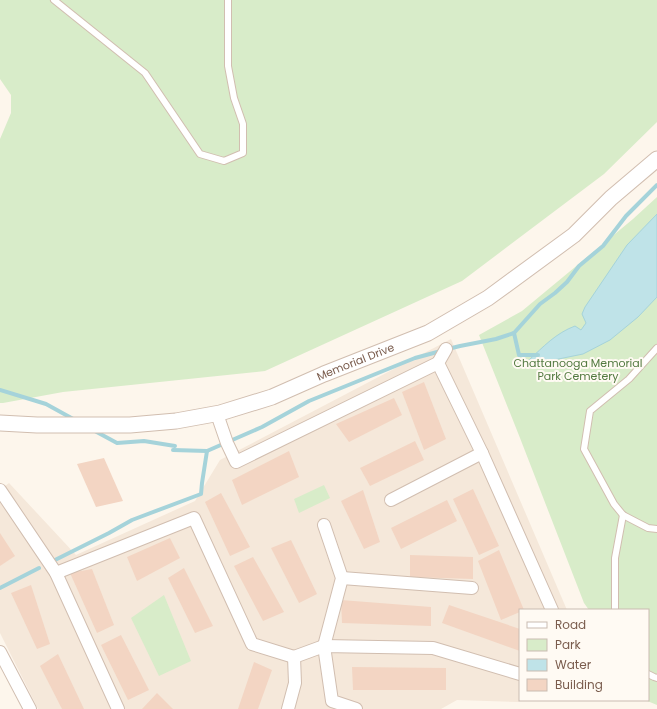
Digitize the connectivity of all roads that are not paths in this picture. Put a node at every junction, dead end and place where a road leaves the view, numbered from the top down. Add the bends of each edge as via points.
1 (54, 0) edge
2 (228, 0) edge
3 (657, 159) edge
4 (657, 348) edge
5 (446, 349) dead end
6 (438, 363) junction
7 (217, 414) junction
8 (0, 423) edge
9 (482, 453) junction
10 (0, 490) edge
11 (391, 500) dead end
12 (623, 514) junction
13 (324, 525) dead end
14 (657, 529) edge
15 (56, 573) junction
16 (342, 578) junction
17 (472, 588) dead end
18 (552, 609) edge
19 (615, 609) edge
20 (324, 646) junction
21 (0, 652) edge
22 (294, 657) junction
23 (519, 674) edge
24 (30, 709) edge
25 (118, 709) edge
26 (288, 709) edge
27 (356, 709) edge

1 - 2 lane via 145,73 200,154 224,161 244,153 243,124 234,98 228,66
3 - 7 street, Memorial Drive via 611,198 574,235 482,302 428,332 272,397
4 - 12 lane via 628,379 590,411 584,449 614,504
5 - 6 street
6 - 7 street via 236,462
6 - 9 street
7 - 8 street, Memorial Drive via 130,425
9 - 11 street
9 - 18 street
10 - 15 street
12 - 14 lane via 648,528
12 - 19 lane via 615,558
13 - 16 street
15 - 22 street via 194,518 252,644
15 - 25 street
16 - 17 street
16 - 20 street
20 - 22 street
20 - 23 street via 433,648
20 - 27 street via 332,701
21 - 24 street
22 - 26 street via 295,683

